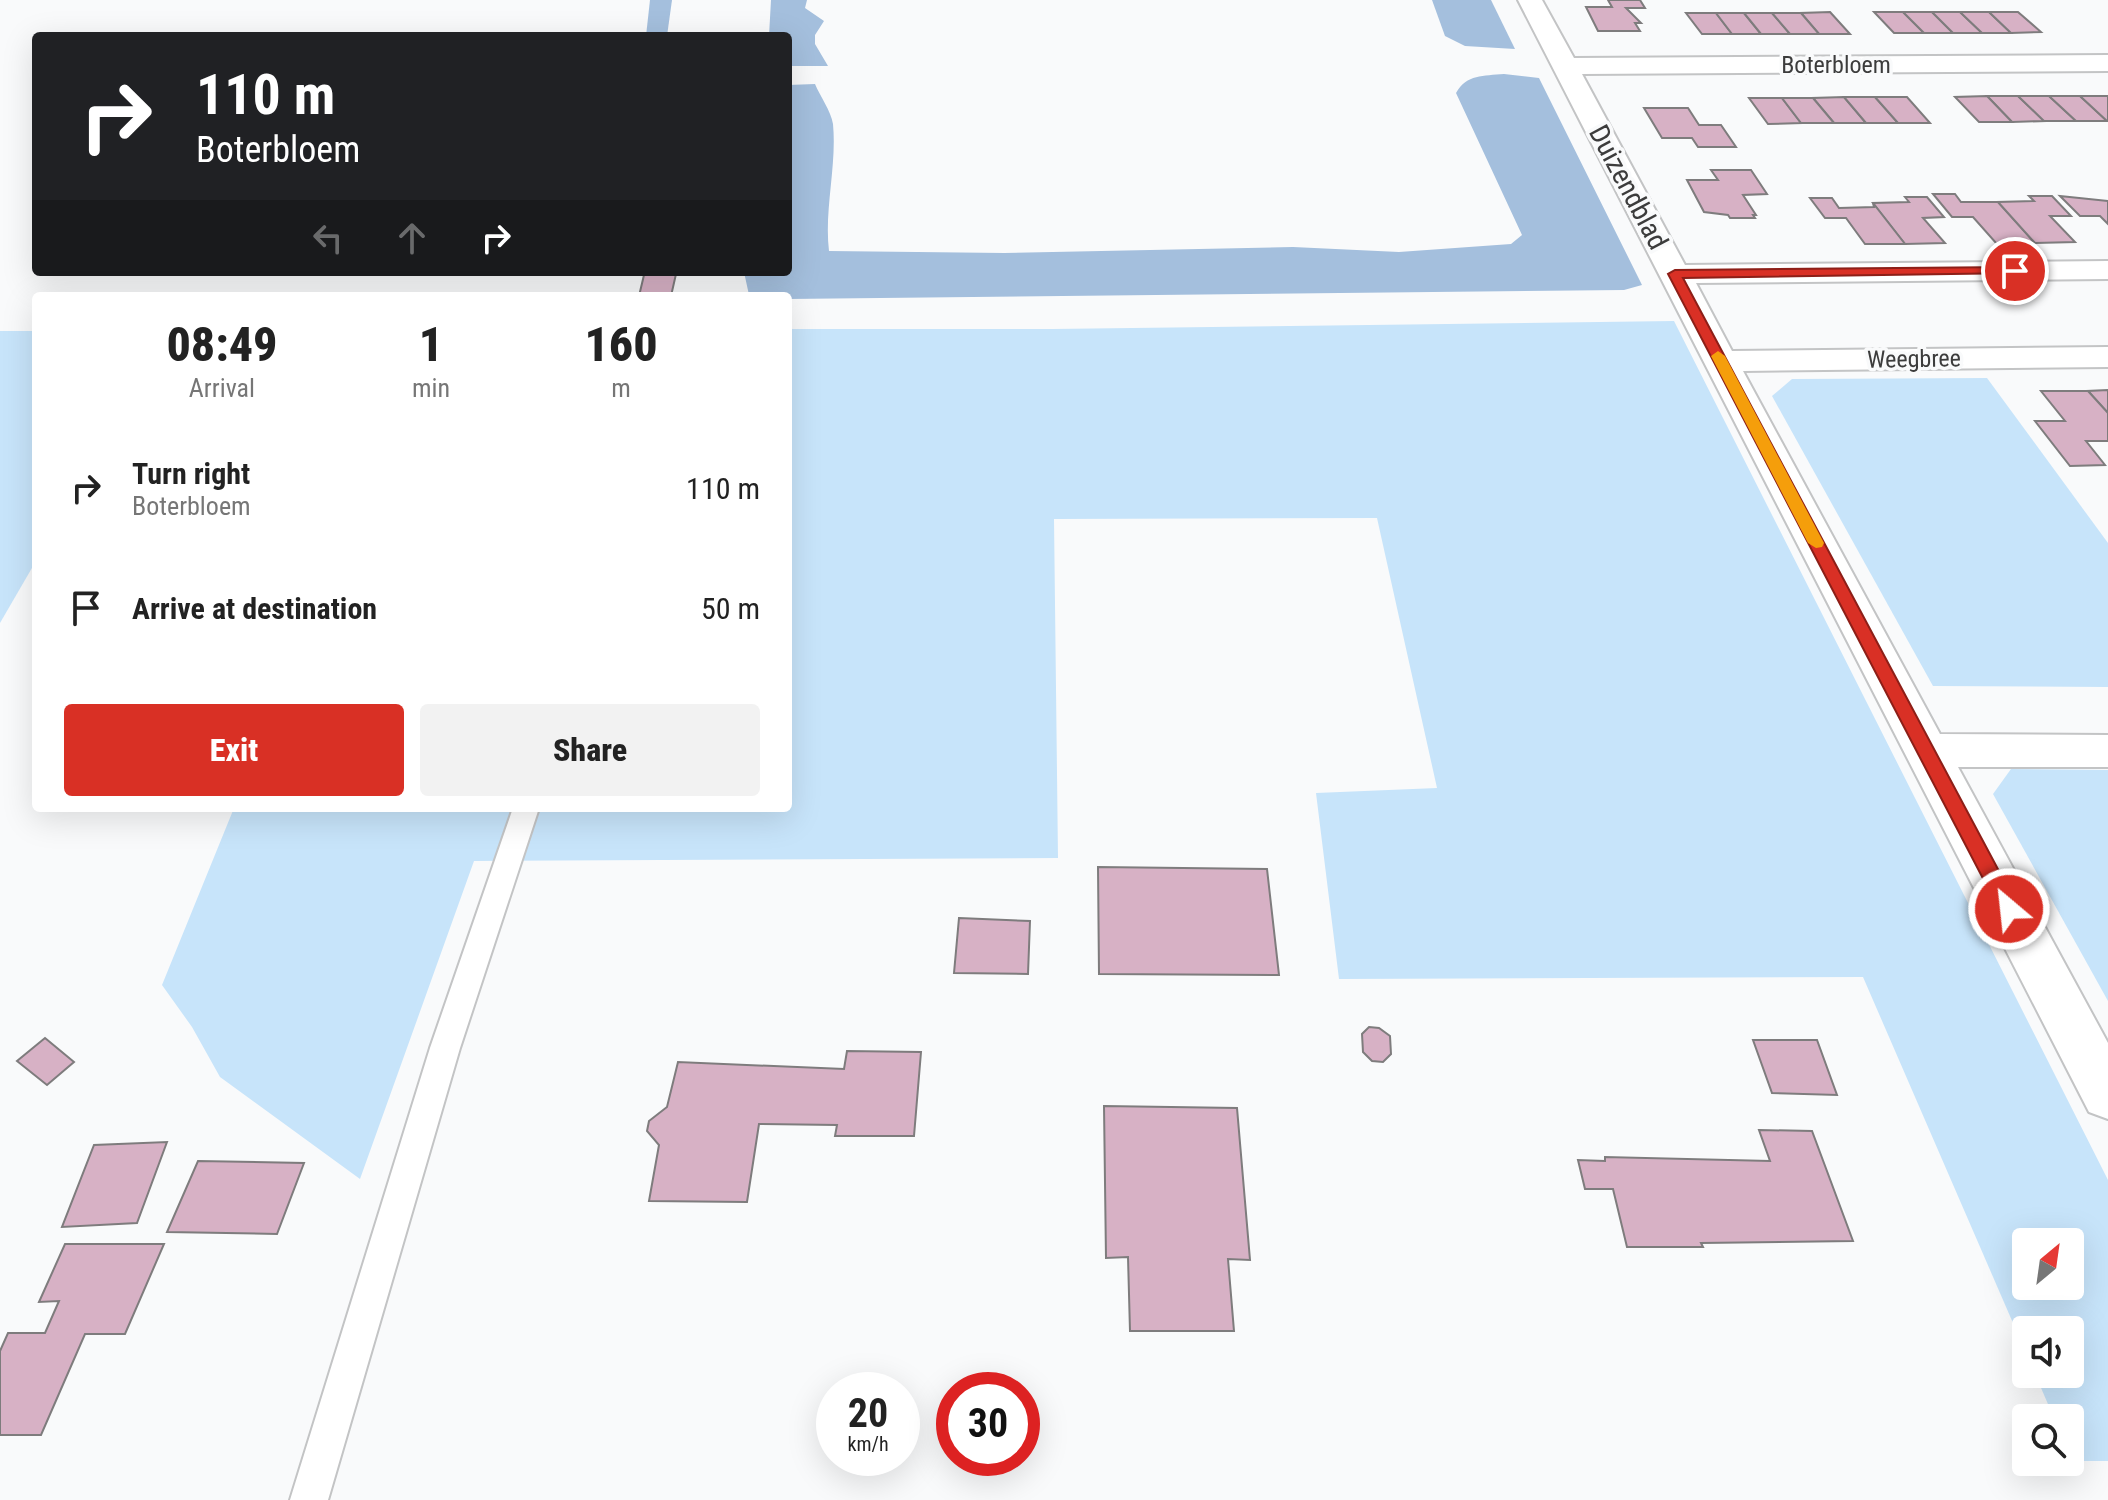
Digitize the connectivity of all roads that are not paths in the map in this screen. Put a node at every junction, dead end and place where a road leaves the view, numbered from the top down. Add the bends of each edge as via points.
1 (1530, 0) edge
2 (2108, 63) edge
3 (1565, 66) junction
4 (2108, 270) edge
5 (1675, 274) junction
6 (2108, 357) edge
7 (1721, 361) junction
8 (1925, 750) junction
9 (2108, 751) edge
10 (525, 812) edge
11 (2108, 1095) edge
12 (309, 1500) edge

1 - 3 street, Duizendblad
2 - 3 street, Boterbloem
3 - 5 street, Duizendblad
4 - 5 street
5 - 7 street, Duizendblad
6 - 7 street, Weegbree
7 - 8 street, Duizendblad
8 - 9 street
8 - 11 street, Duizendblad
10 - 12 lane via 445,1048

